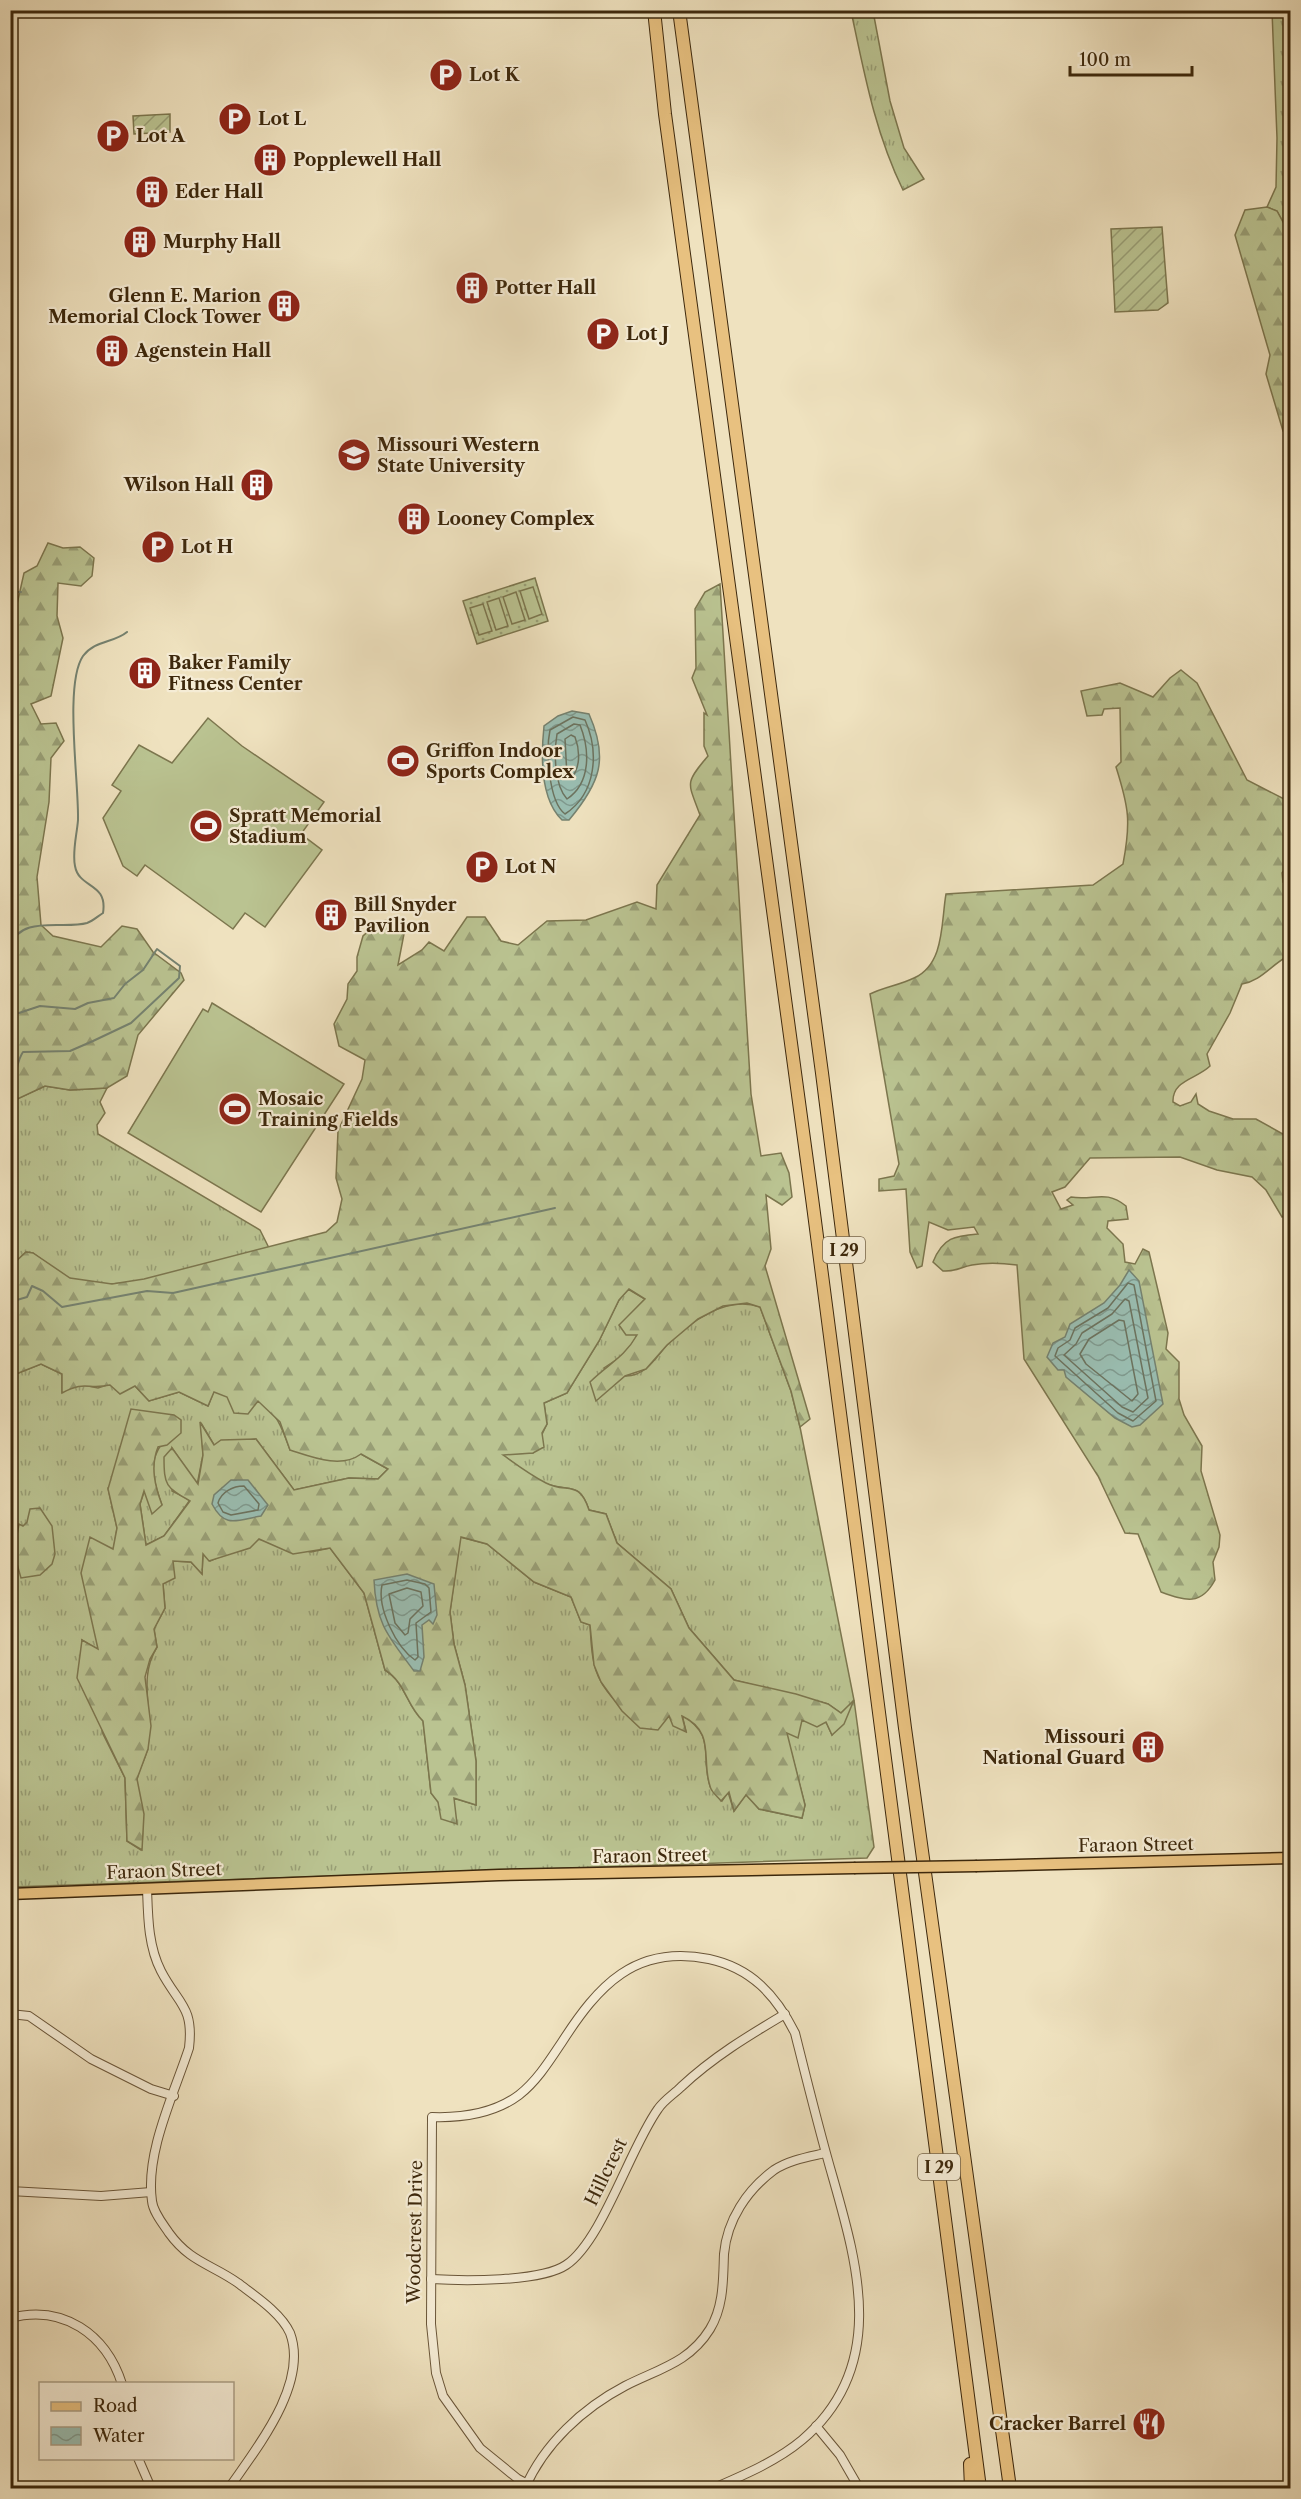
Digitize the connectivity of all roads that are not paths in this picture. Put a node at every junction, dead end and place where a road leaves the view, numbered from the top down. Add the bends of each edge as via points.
1 (654, 10) edge
2 (679, 10) edge
3 (1290, 1858) edge
4 (147, 1888) junction
5 (10, 1894) edge
6 (10, 2014) edge
7 (785, 2014) junction
8 (174, 2096) junction
9 (825, 2153) junction
10 (10, 2191) edge
11 (151, 2192) junction
12 (431, 2279) junction
13 (10, 2318) edge
14 (121, 2382) edge
15 (970, 2411) junction
16 (816, 2426) junction
17 (139, 2460) edge
18 (529, 2487) edge
19 (151, 2488) edge
20 (229, 2488) edge
21 (714, 2488) edge
22 (859, 2488) edge
23 (971, 2488) edge
24 (980, 2488) edge
25 (1010, 2488) edge

1 - 15 highway, I 29
2 - 25 highway, I 29 via 905,1728
3 - 4 main road, Faraon Street, bridge via 499,1875
4 - 5 main road, Faraon Street
4 - 8 street via 150,1939 161,1971 190,2019 189,2048
6 - 8 street via 29,2016 91,2059
7 - 9 street via 795,2033
7 - 12 street, Hillcrest via 698,2070 660,2106 599,2223 566,2266 495,2280
7 - 12 street, Woodcrest Drive via 758,1981 738,1968 700,1957 646,1961 606,1983 585,2006 544,2068 520,2094 502,2106 479,2113 432,2118
8 - 11 street via 156,2149
9 - 16 street via 848,2232 861,2309 854,2362
9 - 18 street via 795,2160 775,2170 743,2201 729,2226 718,2309 710,2329 689,2354 671,2367 624,2386 578,2418 551,2445
10 - 11 street via 101,2196
11 - 20 street via 152,2204 182,2250 236,2282 278,2316 289,2331 294,2348 294,2367 269,2431
12 - 18 street, Woodcrest Drive via 432,2348 443,2396 480,2448
13 - 14 street via 29,2314 73,2322 105,2347
15 - 23 highway
15 - 24 highway, I 29
16 - 21 street via 749,2473
16 - 22 street via 840,2455
17 - 19 street

